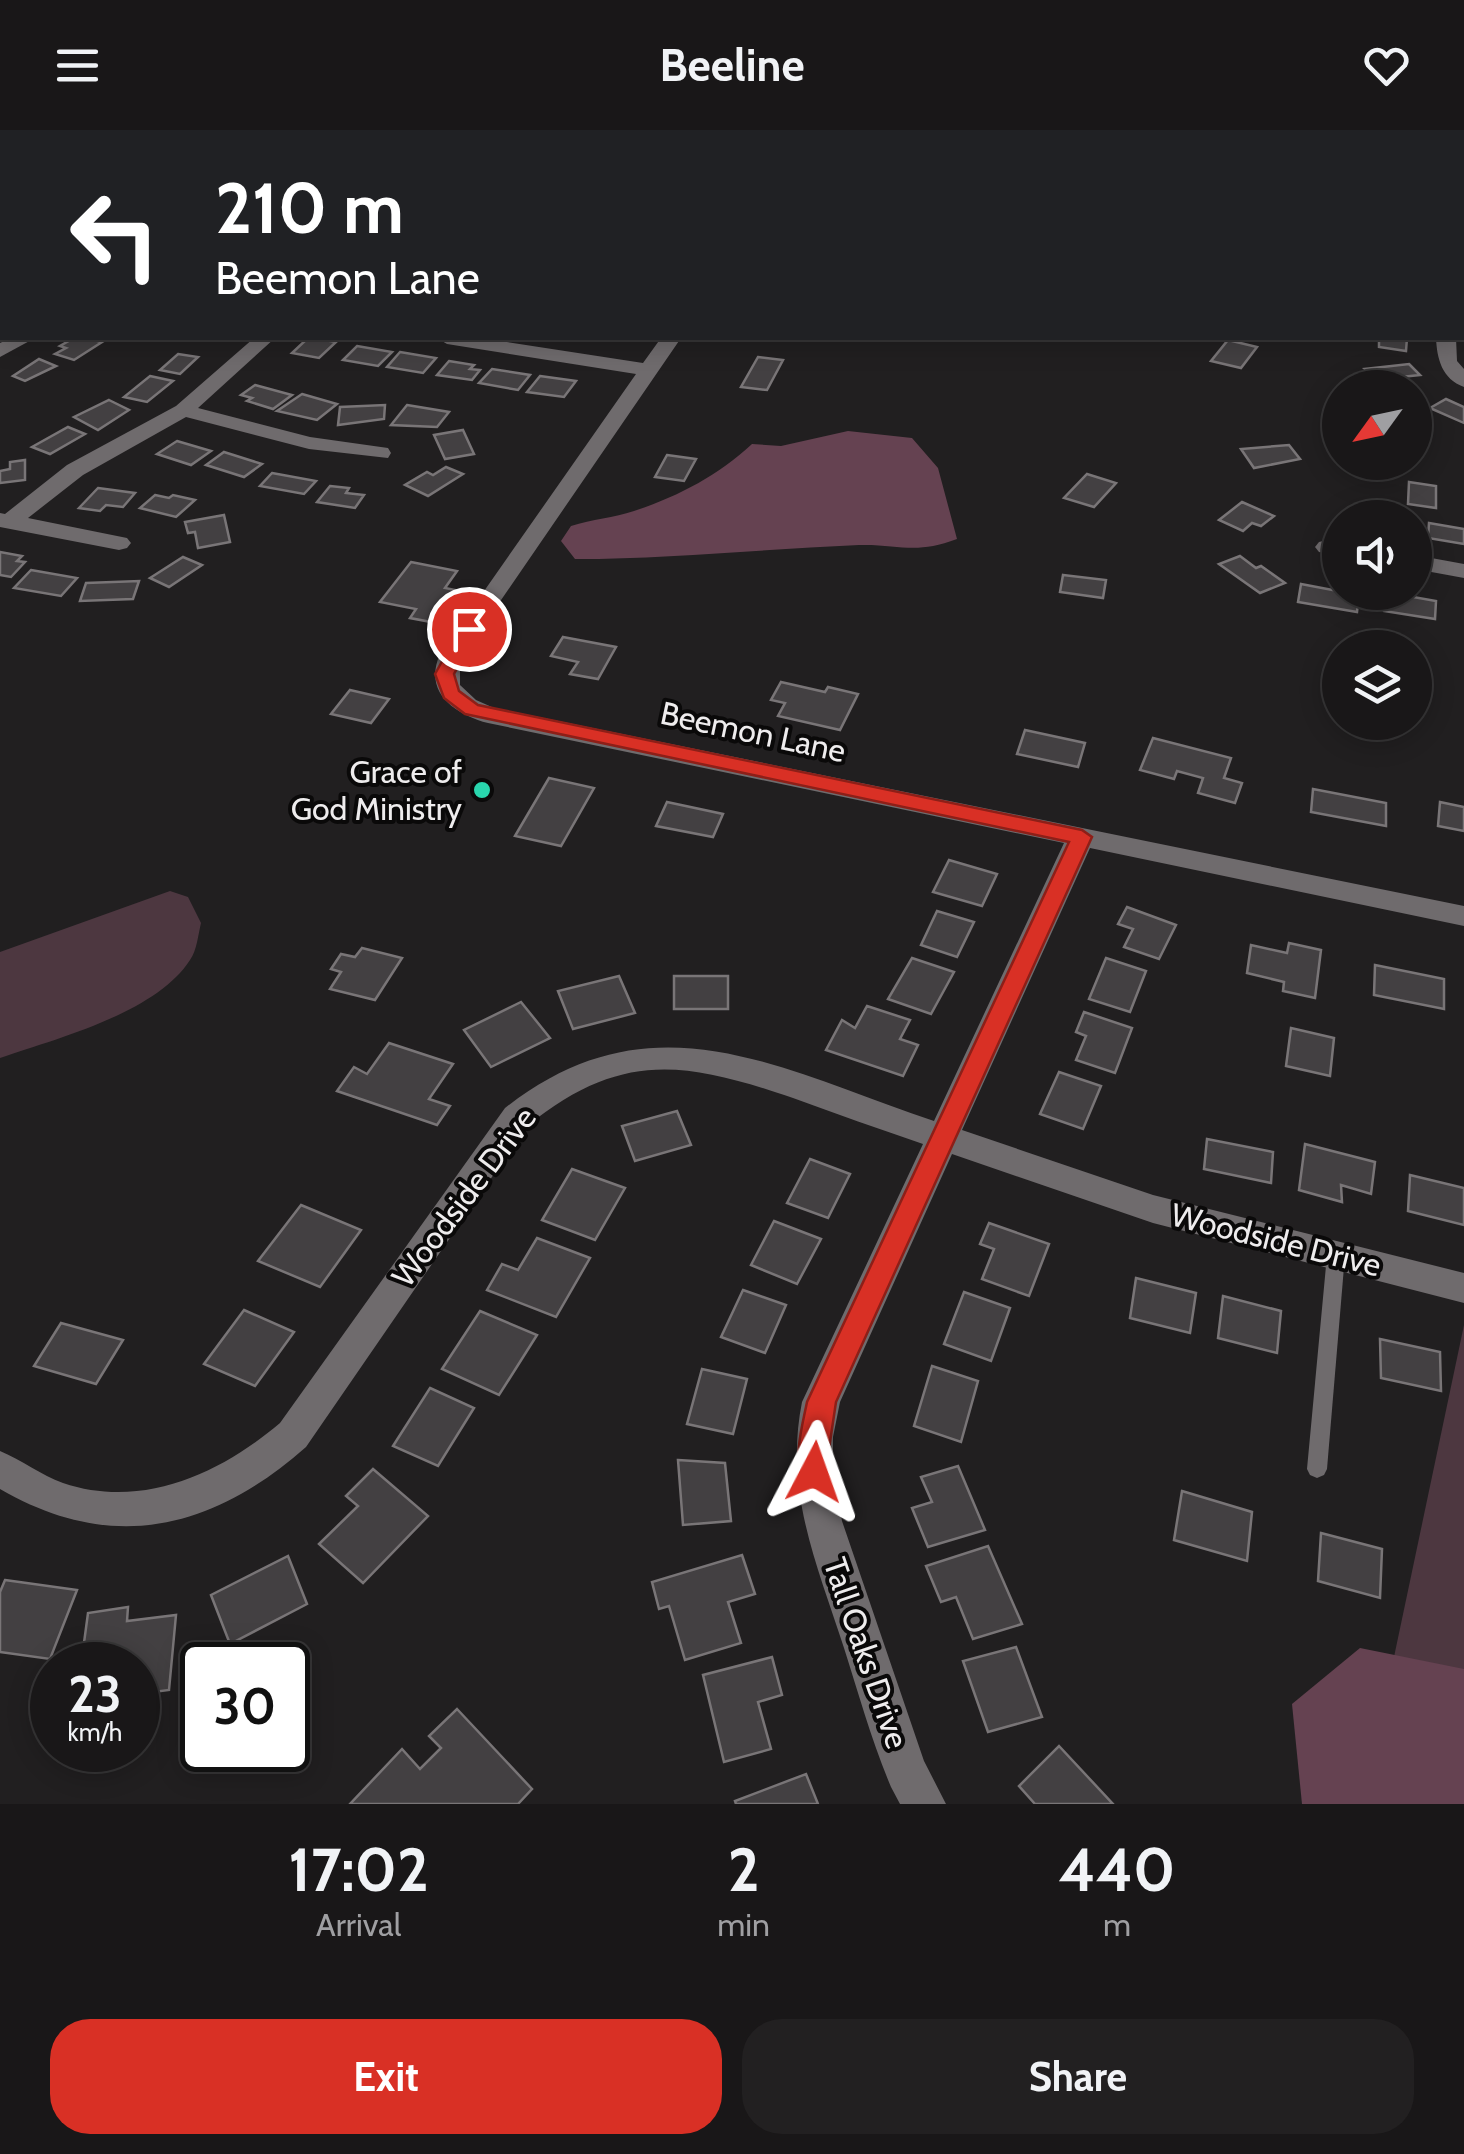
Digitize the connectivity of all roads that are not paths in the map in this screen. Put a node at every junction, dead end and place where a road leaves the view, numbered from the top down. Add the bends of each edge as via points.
1 (264, 340) edge
2 (460, 340) edge
3 (670, 340) edge
4 (1446, 340) edge
5 (648, 370) junction
6 (1464, 381) edge
7 (183, 410) junction
8 (380, 452) dead end
9 (5, 521) edge
10 (119, 543) dead end
11 (1432, 565) edge
12 (1464, 571) edge
13 (1082, 837) junction
14 (1464, 916) edge
15 (943, 1138) junction
16 (1336, 1255) junction
17 (1464, 1288) edge
18 (0, 1469) edge
19 (1317, 1469) dead end
20 (924, 1804) edge

1 - 7 street
2 - 5 street
3 - 5 street, Beemon Lane
4 - 6 street via 1446,362
5 - 13 street, Beemon Lane via 452,654 444,674 450,694 488,715
7 - 8 street via 309,443
7 - 9 street via 75,470
9 - 10 street
11 - 12 street
13 - 14 street, Beemon Lane
13 - 15 street, Tall Oaks Drive
15 - 16 street, Woodside Drive via 1153,1209
15 - 18 street, Woodside Drive via 726,1063 660,1055 597,1066 541,1095 516,1117 294,1435 250,1470 160,1505 111,1508 62,1501
15 - 20 street, Tall Oaks Drive via 822,1402 814,1437 822,1521 906,1772
16 - 17 street, Woodside Drive
16 - 19 lane

